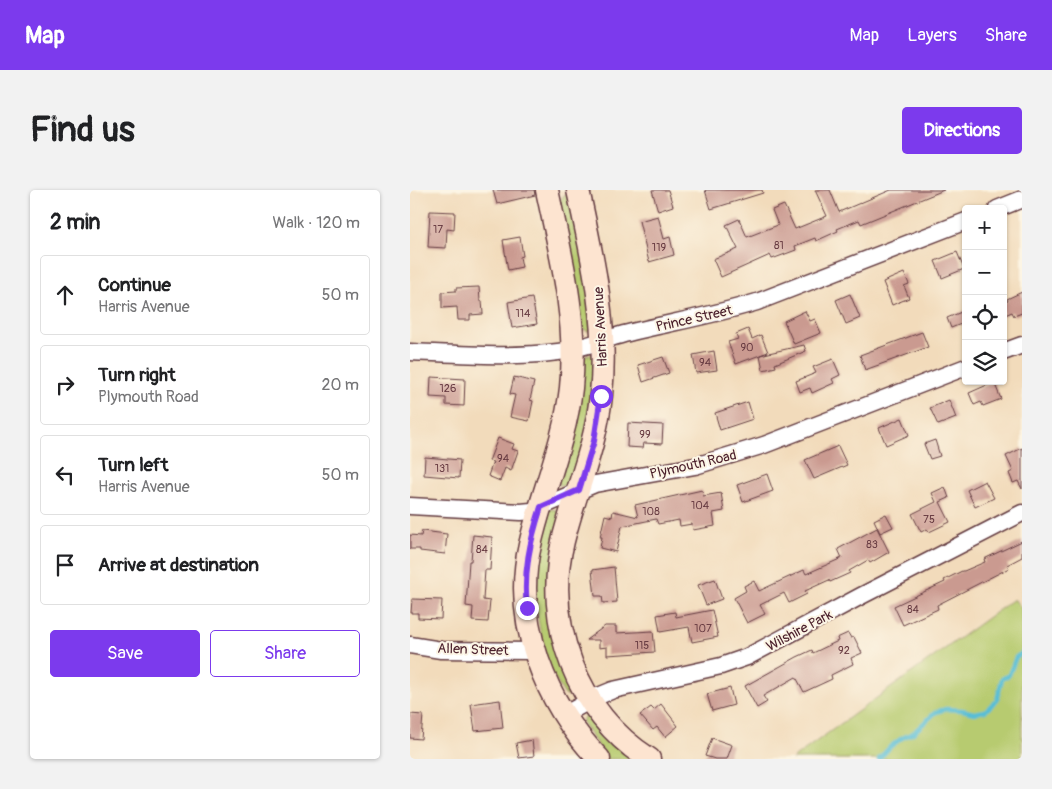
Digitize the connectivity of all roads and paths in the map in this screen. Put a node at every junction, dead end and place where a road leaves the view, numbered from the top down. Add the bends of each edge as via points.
1 (548, 190) edge
2 (578, 190) edge
3 (1022, 199) edge
4 (1007, 205) edge
5 (962, 223) edge
6 (604, 340) junction
7 (1022, 345) edge
8 (573, 349) junction
9 (1007, 351) edge
10 (410, 352) edge
11 (962, 369) edge
12 (579, 490) junction
13 (410, 506) edge
14 (541, 507) junction
15 (1022, 513) edge
16 (410, 646) edge
17 (535, 651) junction
18 (590, 700) junction
19 (564, 715) junction
20 (599, 759) edge
21 (649, 759) edge

1 - 8 street, Harris Avenue via 568,293
2 - 6 street, Harris Avenue via 598,286
3 - 4 street
5 - 6 street, Prince Street via 757,302
6 - 8 street, Prince Street
6 - 12 street, Harris Avenue via 597,426
7 - 9 street
8 - 10 street, Prince Street via 504,354
8 - 14 street, Harris Avenue via 566,419
11 - 12 street, Plymouth Road via 728,457 670,471 601,482
12 - 14 street, Plymouth Road
12 - 18 street, Harris Avenue via 560,558 558,613 571,663
13 - 14 street, Plymouth Road via 521,512
14 - 17 street, Harris Avenue via 528,556 525,586
15 - 18 street, Wilshire Park via 748,657 722,666 613,690
16 - 17 street, Allen Street via 441,650
17 - 19 street, Harris Avenue
18 - 19 street, Wilshire Park
18 - 21 street, Harris Avenue via 623,739
19 - 20 street, Harris Avenue

